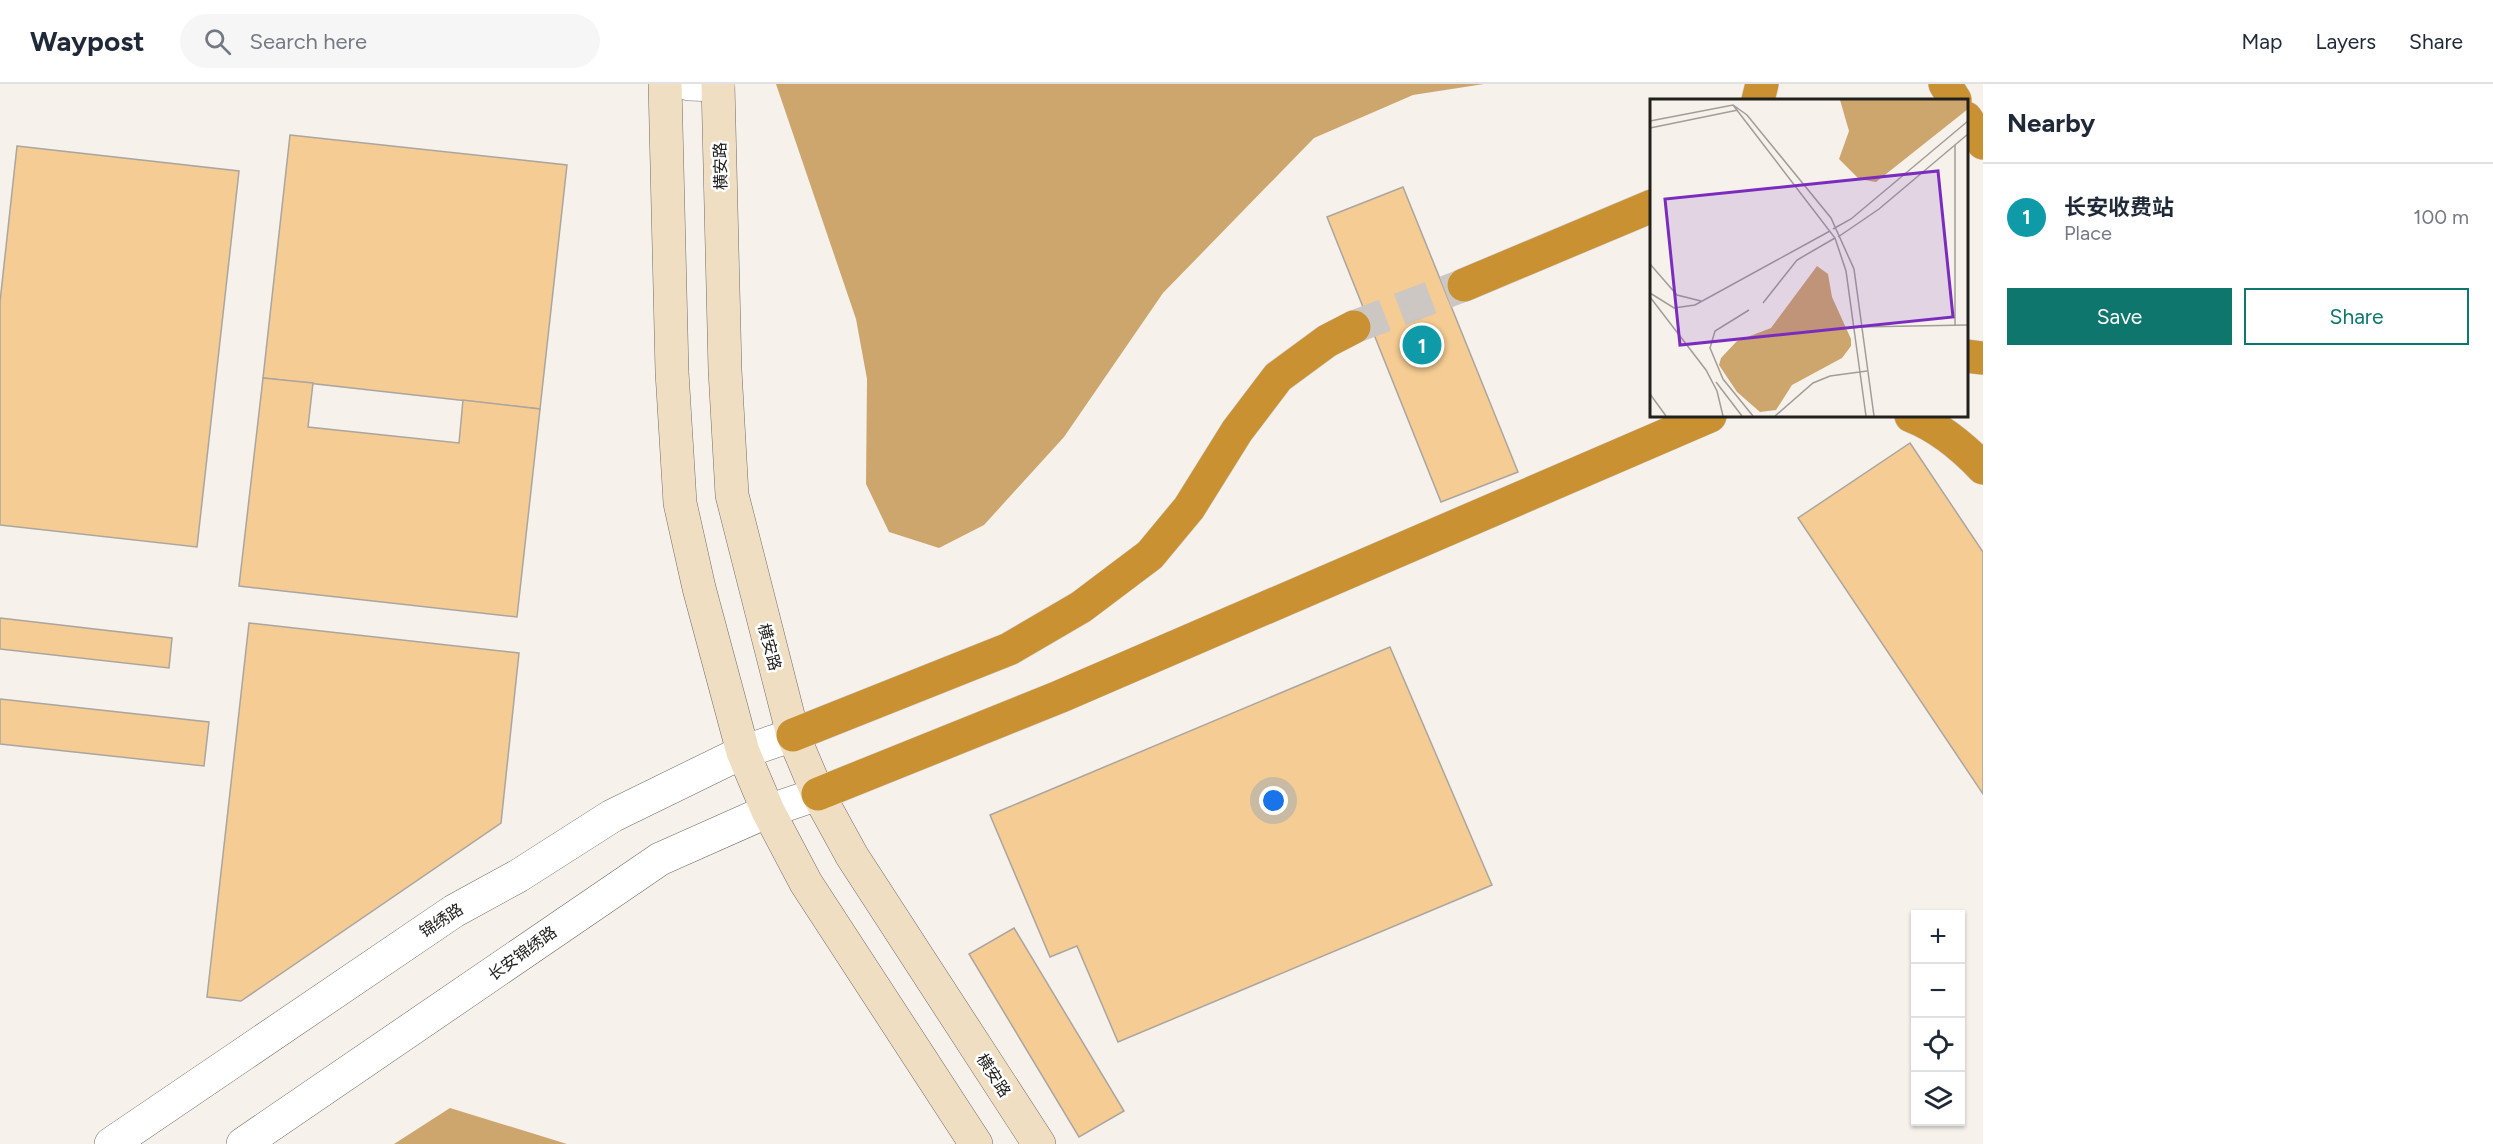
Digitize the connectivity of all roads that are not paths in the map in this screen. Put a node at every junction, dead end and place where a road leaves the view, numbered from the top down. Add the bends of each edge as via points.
1 (665, 84) edge
2 (689, 84) edge
3 (718, 84) edge
4 (1762, 84) edge
5 (1945, 84) edge
6 (1758, 99) edge
7 (1954, 99) edge
8 (1968, 121) edge
9 (1983, 143) edge
10 (1650, 207) edge
11 (1464, 285) tunnel mouth
12 (1354, 327) tunnel mouth
13 (1968, 356) edge
14 (1983, 358) edge
15 (1708, 417) edge
16 (1914, 417) edge
17 (1983, 468) edge
18 (794, 735) junction
19 (743, 752) junction
20 (818, 794) junction
21 (768, 811) junction
22 (111, 1144) edge
23 (243, 1144) edge
24 (975, 1144) edge
25 (1039, 1144) edge

1 - 19 main road via 672,372 680,503
2 - 3 street
3 - 18 main road, 横安路 via 732,495
4 - 6 highway
5 - 7 highway
8 - 9 highway
10 - 11 highway
12 - 18 highway via 1327,341 1278,377 1237,431 1189,508 1150,555 1081,607 1009,649
13 - 14 highway
15 - 20 highway via 1059,697
16 - 17 highway via 1964,447
18 - 19 street, 锦绣路
18 - 20 main road, 横安路
19 - 21 main road
19 - 22 street, 锦绣路 via 612,816 454,911
20 - 21 street, 长安锦绣路
20 - 25 main road, 横安路 via 852,856
21 - 23 street, 长安锦绣路 via 660,859
21 - 24 main road via 806,883

